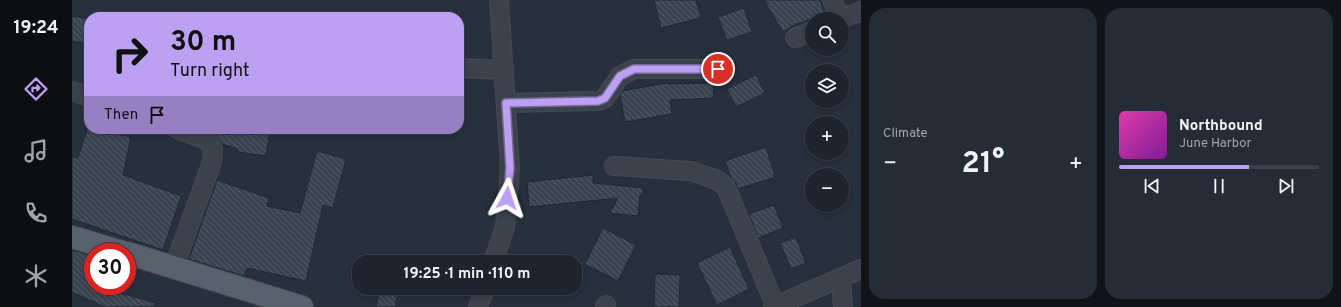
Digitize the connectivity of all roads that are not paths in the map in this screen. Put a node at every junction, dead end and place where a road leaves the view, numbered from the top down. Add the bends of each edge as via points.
1 (499, 0) edge
2 (832, 0) edge
3 (861, 11) edge
4 (837, 12) edge
5 (849, 16) edge
6 (805, 34) edge
7 (795, 38) dead end
8 (464, 68) edge
9 (718, 69) dead end
10 (504, 70) junction
11 (72, 91) edge
12 (84, 95) edge
13 (506, 103) junction
14 (191, 134) edge
15 (614, 166) dead end
16 (72, 237) edge
17 (92, 243) edge
18 (495, 255) edge
19 (136, 256) edge
20 (174, 267) junction
21 (861, 269) edge
22 (841, 278) junction
23 (482, 295) edge
24 (292, 306) edge
25 (774, 306) edge
26 (478, 307) edge
27 (843, 307) edge

1 - 10 street
2 - 4 street
3 - 5 street
6 - 7 street
8 - 10 street
9 - 13 street via 634,69 620,76 605,98 598,101
10 - 13 street
11 - 12 street
13 - 18 street via 510,168 505,227
14 - 20 street via 207,140 213,149 212,162
15 - 25 street via 691,172 718,180 726,187
16 - 17 main road
19 - 20 main road
20 - 24 main road
21 - 22 street
22 - 25 street
22 - 27 street
23 - 26 street

